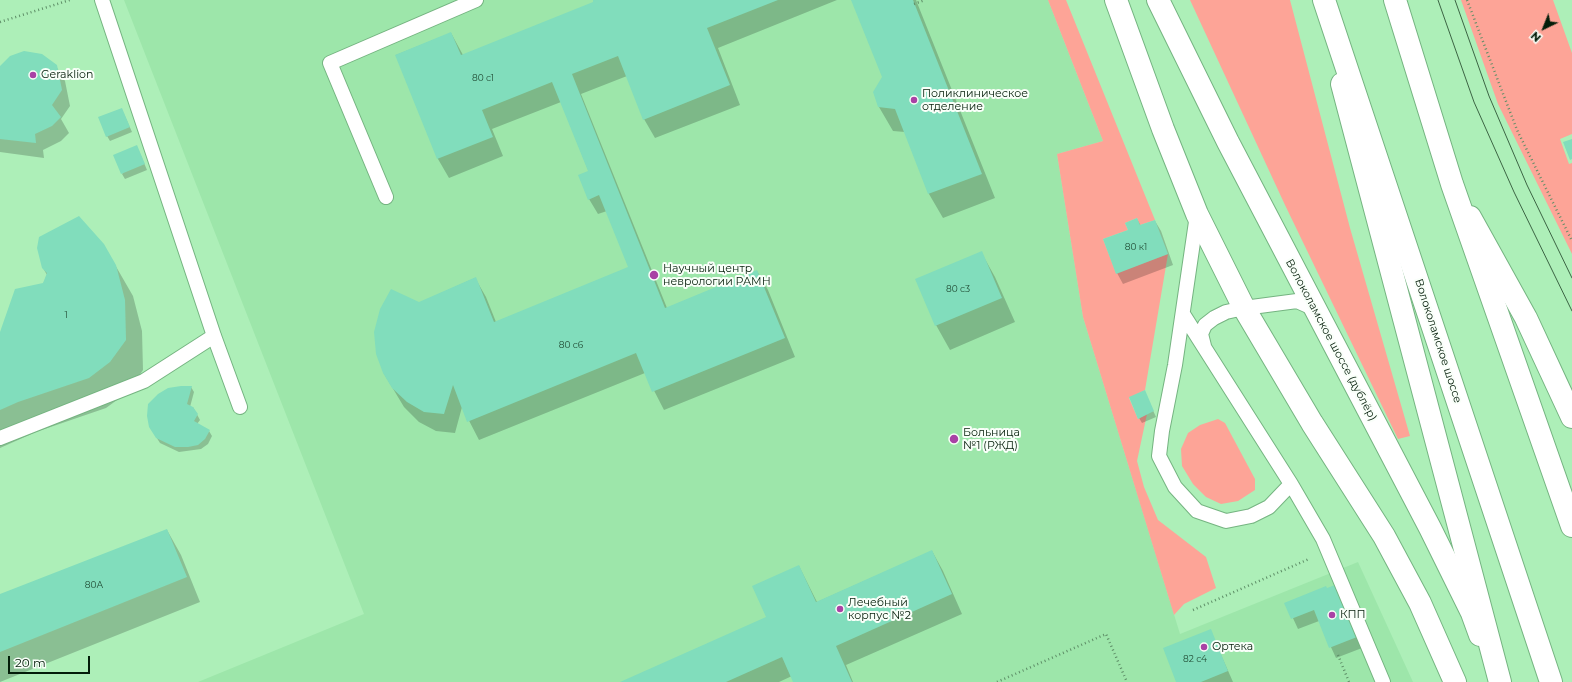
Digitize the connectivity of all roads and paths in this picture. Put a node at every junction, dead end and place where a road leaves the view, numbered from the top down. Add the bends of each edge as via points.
1 (70, 0) edge
2 (102, 0) edge
3 (476, 0) edge
4 (925, 0) edge
5 (1116, 0) edge
6 (1158, 0) edge
7 (1320, 0) edge
8 (1324, 0) edge
9 (1395, 0) edge
10 (1467, 0) edge
11 (914, 4) dead end
12 (0, 22) edge
13 (1452, 184) junction
14 (386, 198) dead end
15 (1197, 214) junction
16 (1572, 241) edge
17 (1244, 308) junction
18 (1315, 309) junction
19 (1183, 314) junction
20 (214, 336) junction
21 (1205, 350) junction
22 (240, 407) dead end
23 (1572, 417) edge
24 (0, 438) edge
25 (1291, 484) junction
26 (1572, 526) edge
27 (1338, 655) dead end
28 (997, 682) edge
29 (1127, 682) edge
30 (1349, 682) edge
31 (1383, 682) edge
32 (1455, 682) edge
33 (1500, 682) edge
34 (1550, 682) edge

1 - 12 path
2 - 20 lane
3 - 14 lane via 330,63
4 - 11 path
5 - 15 main road via 1162,128
6 - 18 main road, Волоколамское шоссе (дублёр)
7 - 33 main road
8 - 34 main road, Волоколамское шоссе
9 - 13 main road
10 - 16 path via 1517,130
13 - 23 main road via 1526,318
13 - 26 main road
15 - 17 main road
15 - 19 lane
17 - 18 lane via 1297,301
17 - 21 lane via 1220,315 1205,325 1201,334
17 - 32 main road via 1312,424 1384,536 1420,603
18 - 33 main road, Волоколамское шоссе (дублёр) via 1430,528 1472,613
19 - 21 lane
19 - 25 lane via 1160,456 1175,487 1197,511 1226,521 1251,516 1269,507
20 - 22 lane
20 - 24 lane via 144,381
21 - 25 lane
25 - 31 lane via 1323,538
27 - 30 path
28 - 29 path via 1106,634

